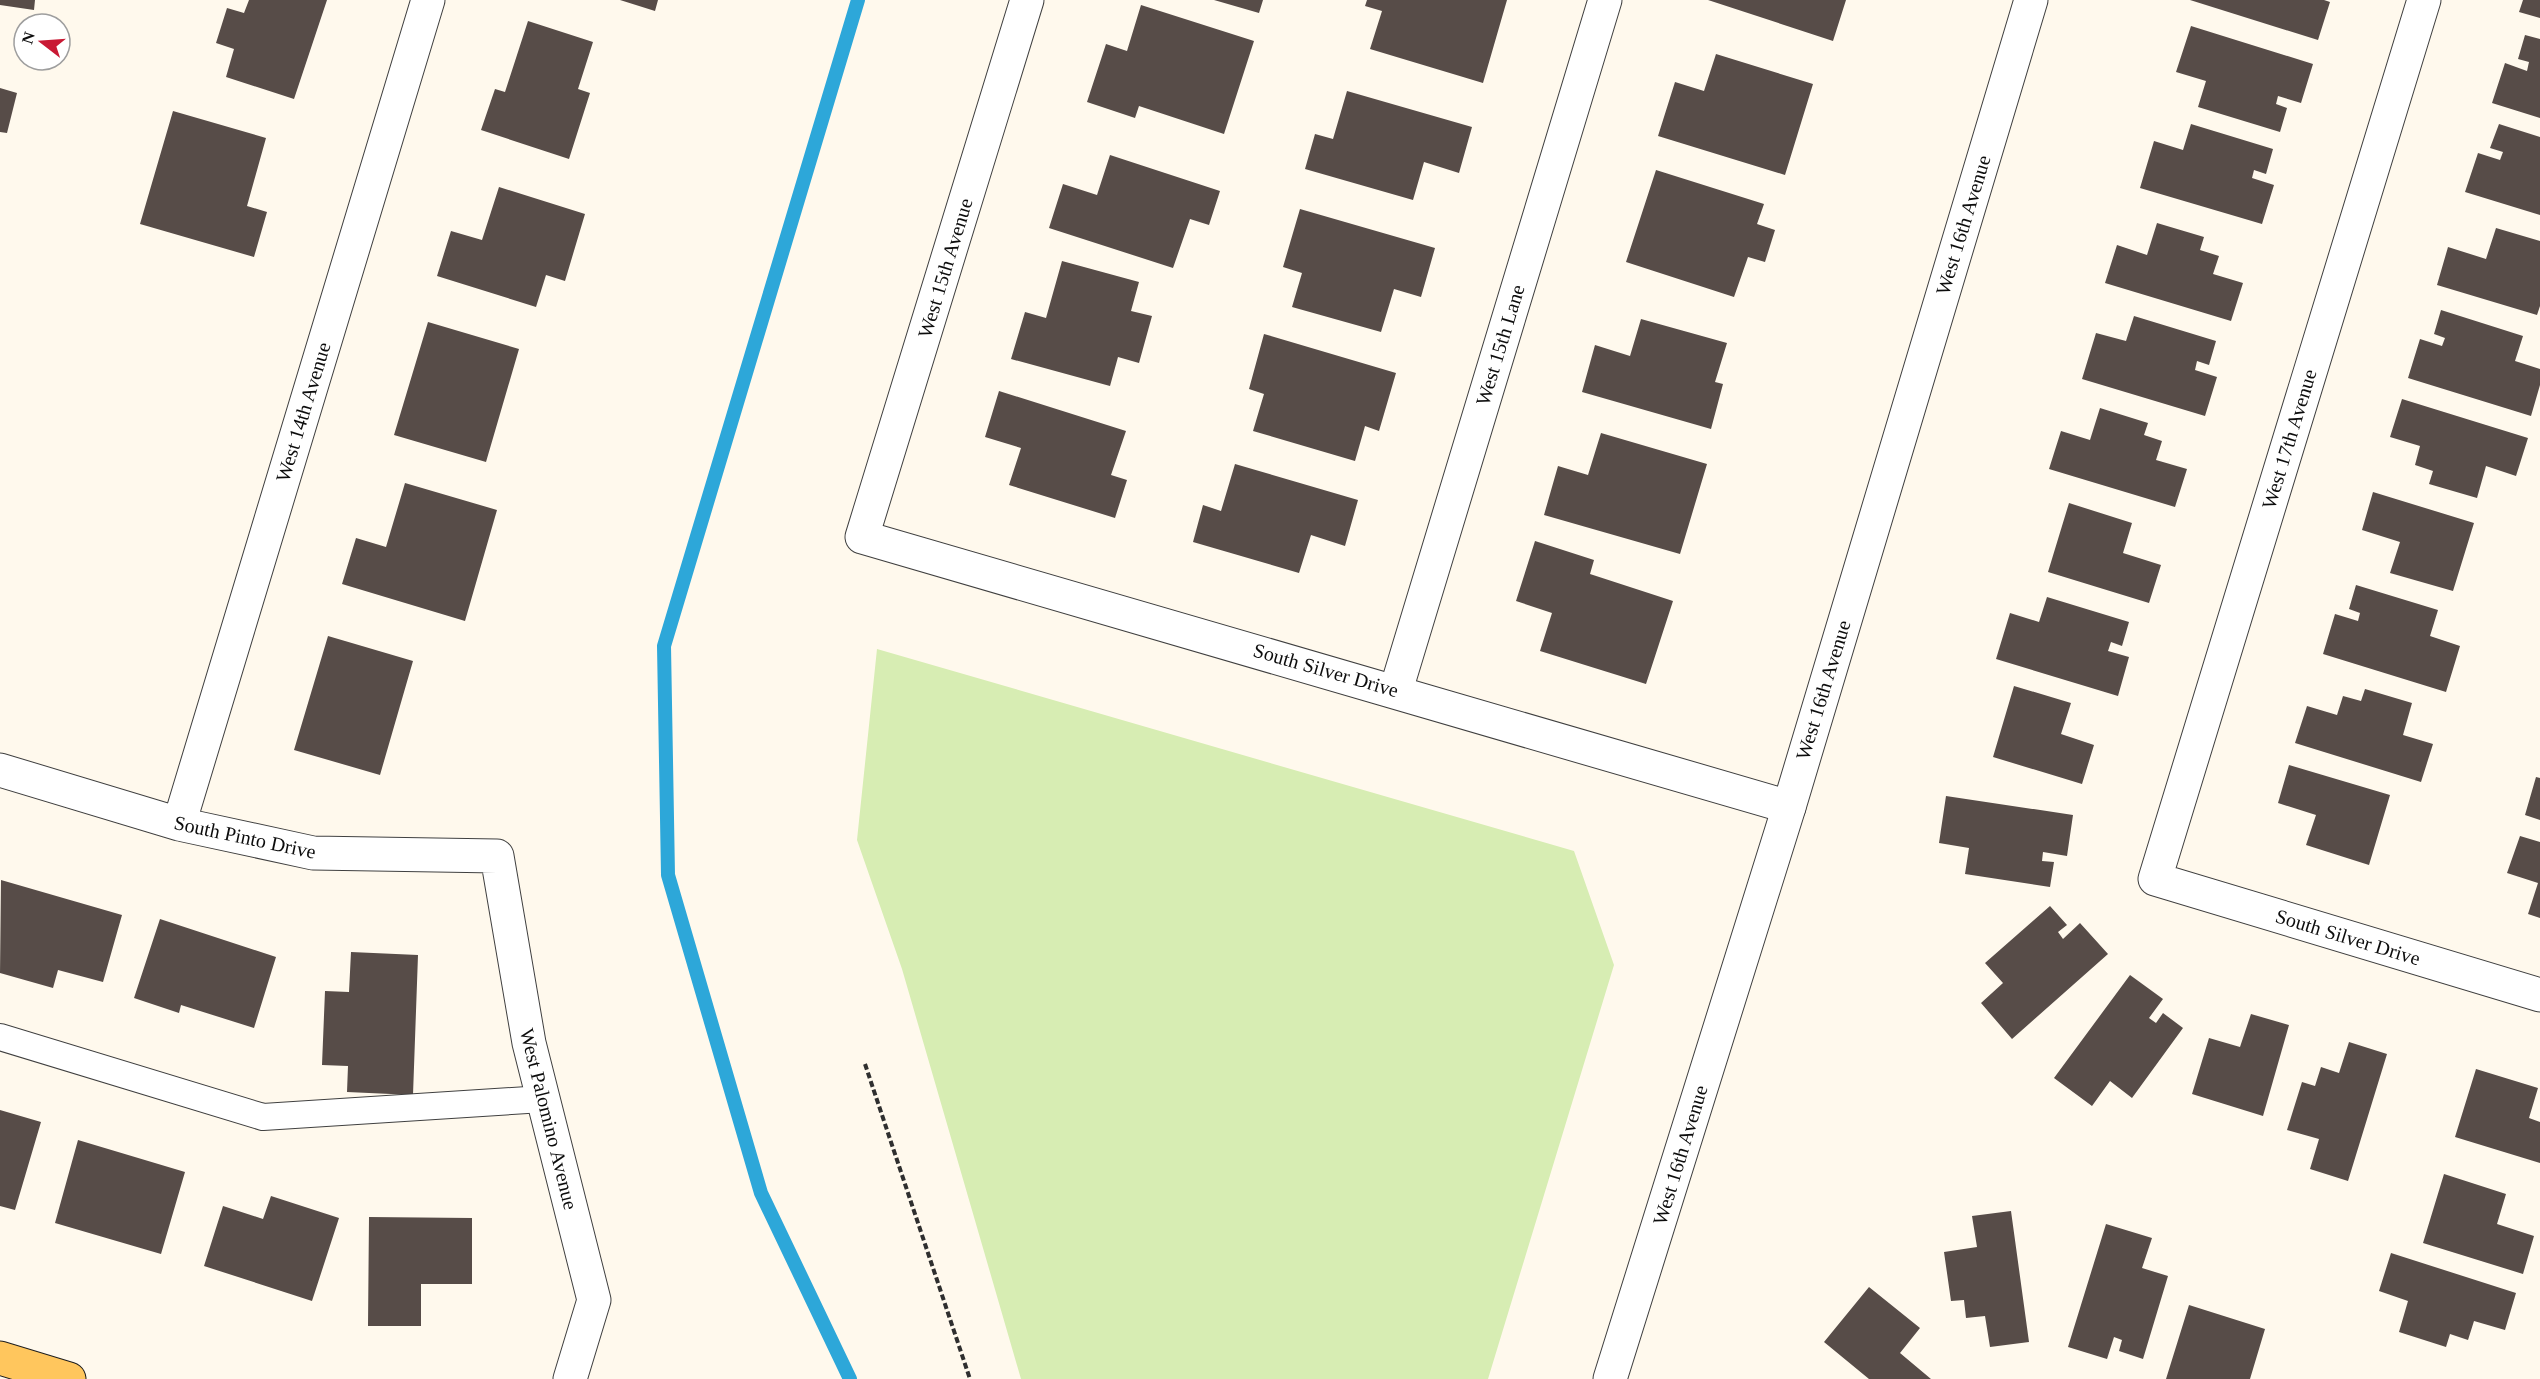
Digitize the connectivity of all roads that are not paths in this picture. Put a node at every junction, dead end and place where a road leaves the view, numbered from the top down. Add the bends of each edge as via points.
1 (428, 0) edge
2 (1027, 0) edge
3 (1605, 0) edge
4 (2031, 0) edge
5 (2424, 0) edge
6 (862, 537) joint
7 (1396, 690) junction
8 (0, 770) edge
9 (1788, 807) junction
10 (179, 824) junction
11 (497, 856) joint
12 (2155, 879) joint
13 (2540, 995) edge
14 (0, 1037) edge
15 (543, 1099) junction
16 (0, 1358) edge
17 (69, 1379) edge
18 (570, 1379) edge
19 (1611, 1379) edge

1 - 10 street, West 14th Avenue
2 - 6 street, West 15th Avenue
3 - 7 street, West 15th Lane
4 - 9 street, West 16th Avenue
5 - 12 street, West 17th Avenue
6 - 7 street, South Silver Drive
7 - 9 street, South Silver Drive
8 - 10 street, South Pinto Drive
9 - 19 street, West 16th Avenue
10 - 11 street, South Pinto Drive via 313,853
11 - 15 street, West Palomino Avenue via 529,1043
12 - 13 street, South Silver Drive
14 - 15 lane via 262,1117
15 - 18 street, West Palomino Avenue via 594,1300
16 - 17 main road

